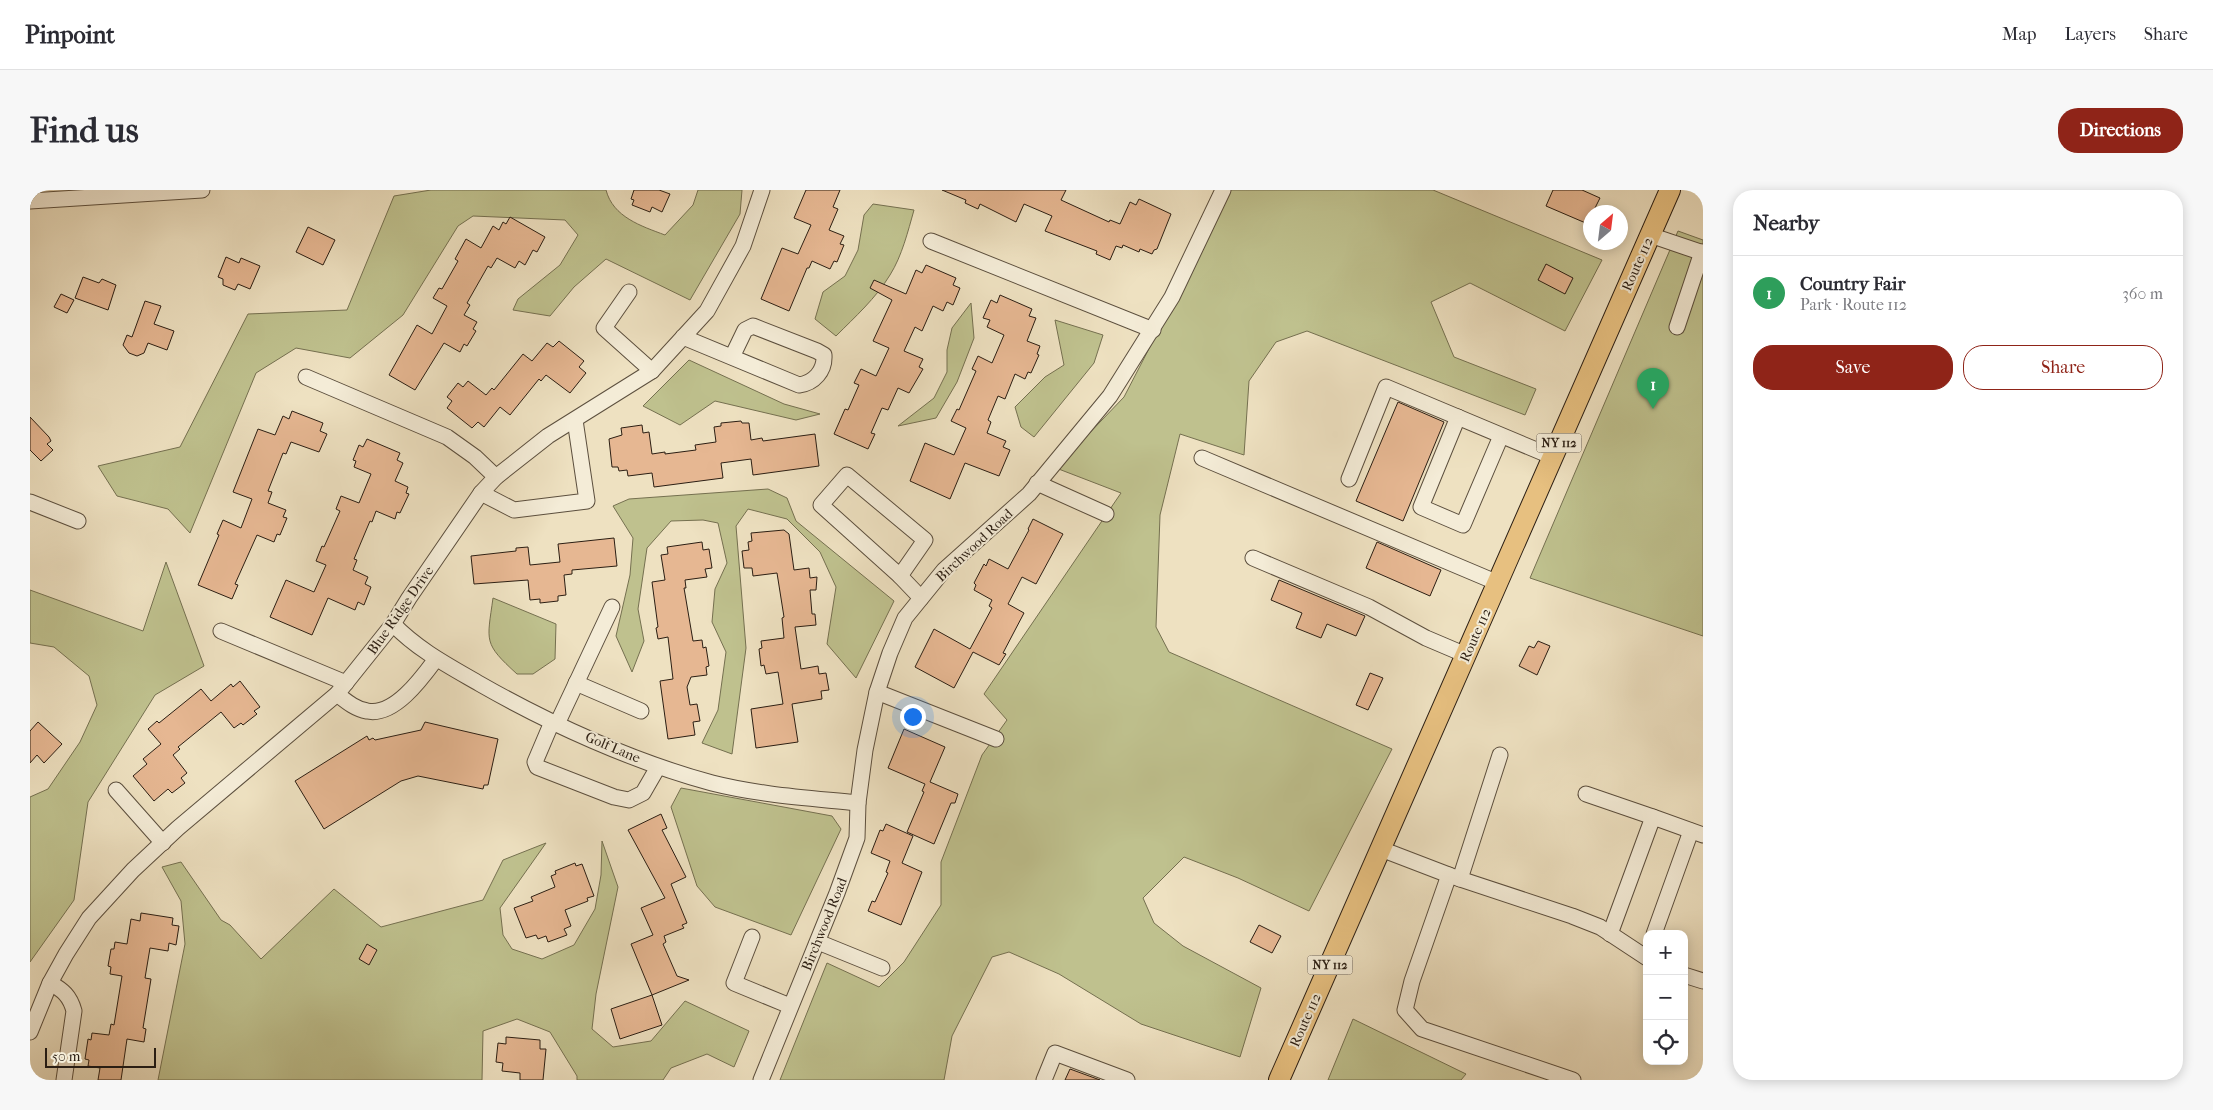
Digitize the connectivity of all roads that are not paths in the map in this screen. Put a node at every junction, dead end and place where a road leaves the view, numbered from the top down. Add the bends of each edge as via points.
1 (202, 190) edge
2 (762, 190) edge
3 (1223, 190) edge
4 (1670, 190) edge
5 (30, 202) edge
6 (1650, 235) junction
7 (931, 241) dead end
8 (1703, 253) edge
9 (630, 292) dead end
10 (1677, 328) dead end
11 (1153, 330) junction
12 (683, 337) junction
13 (732, 357) junction
14 (652, 371) junction
15 (306, 377) dead end
16 (1458, 417) junction
17 (575, 420) junction
18 (1501, 436) junction
19 (1553, 457) junction
20 (1202, 458) dead end
21 (496, 477) junction
22 (1349, 479) dead end
23 (1037, 483) junction
24 (481, 493) junction
25 (30, 502) edge
26 (1106, 514) dead end
27 (78, 521) dead end
28 (1253, 558) dead end
29 (900, 576) junction
30 (1498, 583) junction
31 (921, 598) junction
32 (612, 607) dead end
33 (393, 624) junction
34 (221, 631) dead end
35 (1466, 655) junction
36 (436, 659) junction
37 (576, 683) junction
38 (341, 688) junction
39 (877, 692) junction
40 (640, 711) dead end
41 (555, 723) junction
42 (996, 739) dead end
43 (1500, 755) dead end
44 (658, 767) junction
45 (116, 790) dead end
46 (1586, 794) dead end
47 (858, 803) junction
48 (1653, 817) junction
49 (1697, 833) edge
50 (163, 843) junction
51 (1381, 849) junction
52 (1454, 877) junction
53 (1656, 930) edge
54 (1610, 934) junction
55 (752, 937) dead end
56 (818, 942) junction
57 (1643, 955) edge
58 (882, 968) dead end
59 (1687, 975) edge
60 (1703, 981) edge
61 (50, 983) junction
62 (790, 1006) junction
63 (30, 1032) edge
64 (64, 1080) edge
65 (761, 1080) edge
66 (1044, 1080) edge
67 (1127, 1080) edge
68 (1279, 1080) edge
69 (1573, 1080) edge

1 - 5 street
2 - 12 street, Blue Ridge Drive via 743,246 706,311
3 - 11 street, Birchwood Road
4 - 6 main road, Route 112 / NY 112
6 - 8 street
6 - 19 main road, Route 112 / NY 112
7 - 11 street
8 - 10 street
9 - 14 street via 604,328
11 - 23 street, Birchwood Road via 1110,396
12 - 13 street
12 - 14 street, Blue Ridge Drive
13 - 13 street via 800,385 810,384 824,362 824,356 817,351 753,326 745,330
14 - 17 street, Blue Ridge Drive
15 - 21 street via 447,437
16 - 18 street
16 - 18 street via 1421,507 1463,525
16 - 22 street via 1386,387
17 - 21 street, Blue Ridge Drive via 548,436
17 - 24 street via 587,501 514,510
18 - 19 street
19 - 30 main road, Route 112 / NY 112
20 - 30 street
21 - 24 street, Blue Ridge Drive
23 - 26 street
23 - 31 street, Birchwood Road via 944,570
24 - 33 street, Blue Ridge Drive
25 - 27 street
28 - 35 street via 1369,606 1426,638
29 - 29 street via 925,540 847,475 821,505
29 - 31 street
30 - 35 main road, Route 112 / NY 112
31 - 39 street, Birchwood Road via 906,618
32 - 37 street
33 - 36 street, Golf Lane
33 - 38 street, Blue Ridge Drive
34 - 38 street
35 - 51 main road, Route 112 / NY 112
36 - 38 street via 410,691 385,709 368,712 352,705
36 - 41 street, Golf Lane via 527,711
37 - 40 street
37 - 41 street
38 - 50 street, Blue Ridge Drive
39 - 42 street
39 - 47 street, Birchwood Road via 864,750
41 - 44 street, Golf Lane
41 - 44 street via 535,762 537,767 629,800 643,793
43 - 52 street
44 - 47 street, Golf Lane via 714,783 780,795
45 - 50 street
46 - 48 street
47 - 56 street, Birchwood Road via 857,838
48 - 49 street
48 - 54 street
49 - 53 street
50 - 61 street, Blue Ridge Drive via 89,918
51 - 52 street
51 - 68 main road, Route 112 / NY 112
52 - 54 street via 1572,916
52 - 69 street via 1412,981 1405,1010 1422,1029
54 - 57 street
55 - 62 street via 734,983
56 - 58 street
56 - 62 street, Birchwood Road
59 - 60 street
61 - 63 street, Blue Ridge Drive
61 - 64 street via 67,994 74,1011
62 - 65 street, Birchwood Road
66 - 67 street via 1055,1053

